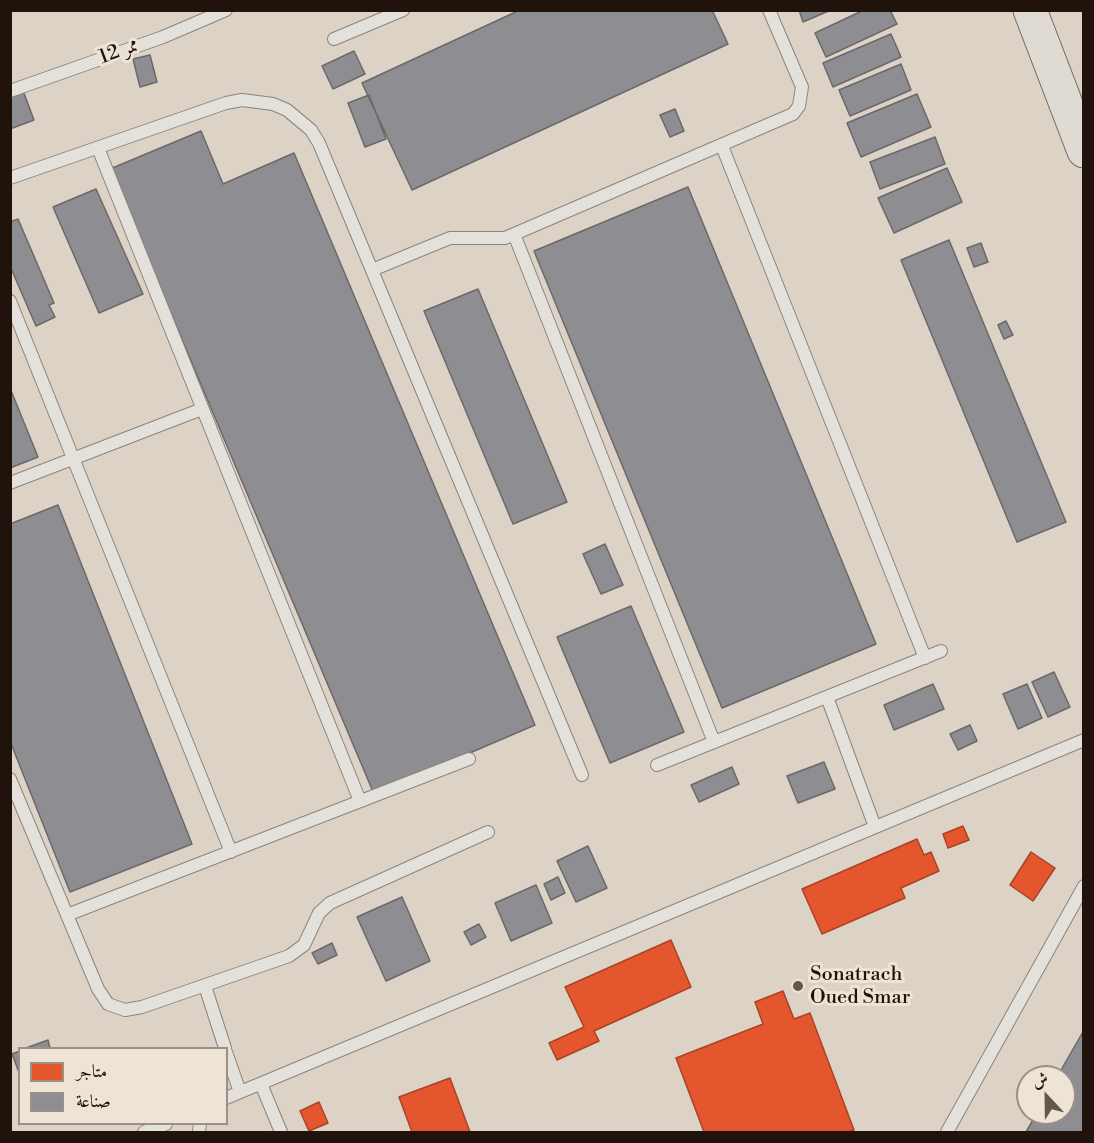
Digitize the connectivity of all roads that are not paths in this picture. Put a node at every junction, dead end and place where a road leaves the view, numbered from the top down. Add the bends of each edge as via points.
1 (226, 10) edge
2 (404, 10) edge
3 (770, 10) edge
4 (1030, 10) edge
5 (334, 39) dead end
6 (10, 91) edge
7 (722, 146) junction
8 (98, 148) junction
9 (1083, 151) edge
10 (10, 178) edge
11 (514, 234) junction
12 (372, 270) junction
13 (10, 301) edge
14 (202, 408) junction
15 (74, 459) junction
16 (10, 483) edge
17 (941, 651) dead end
18 (926, 658) junction
19 (827, 697) junction
20 (1083, 740) edge
21 (714, 742) junction
22 (469, 759) dead end
23 (657, 765) dead end
24 (582, 775) dead end
25 (10, 779) edge
26 (360, 801) junction
27 (875, 827) junction
28 (488, 832) dead end
29 (231, 852) junction
30 (1083, 886) edge
31 (67, 915) junction
32 (205, 986) junction
33 (225, 1047) edge
34 (228, 1056) edge
35 (261, 1084) junction
36 (240, 1092) junction
37 (228, 1097) edge
38 (162, 1125) edge
39 (144, 1132) edge
40 (281, 1132) edge
41 (947, 1132) edge

1 - 6 lane, ممر 12 via 163,37
2 - 5 lane
3 - 7 lane via 802,87 799,106 785,119
4 - 9 main road
7 - 11 lane
7 - 18 lane
8 - 10 lane
8 - 12 lane via 226,103 257,100 280,107 300,119 319,143
8 - 14 lane
11 - 12 lane via 495,240 450,238
11 - 21 lane
12 - 24 lane
13 - 15 lane
14 - 15 lane
14 - 26 lane
15 - 16 lane
15 - 29 lane
17 - 18 lane
18 - 19 lane
19 - 21 lane
19 - 27 lane
20 - 27 lane
21 - 23 lane
22 - 26 lane
25 - 31 lane
26 - 29 lane
27 - 35 lane
28 - 32 lane via 330,903 319,913 304,945 289,956
29 - 31 lane
30 - 41 lane
31 - 32 lane via 102,997 116,1008 134,1009
32 - 33 lane
34 - 36 lane
35 - 36 lane
35 - 40 lane
36 - 37 lane
38 - 39 lane

